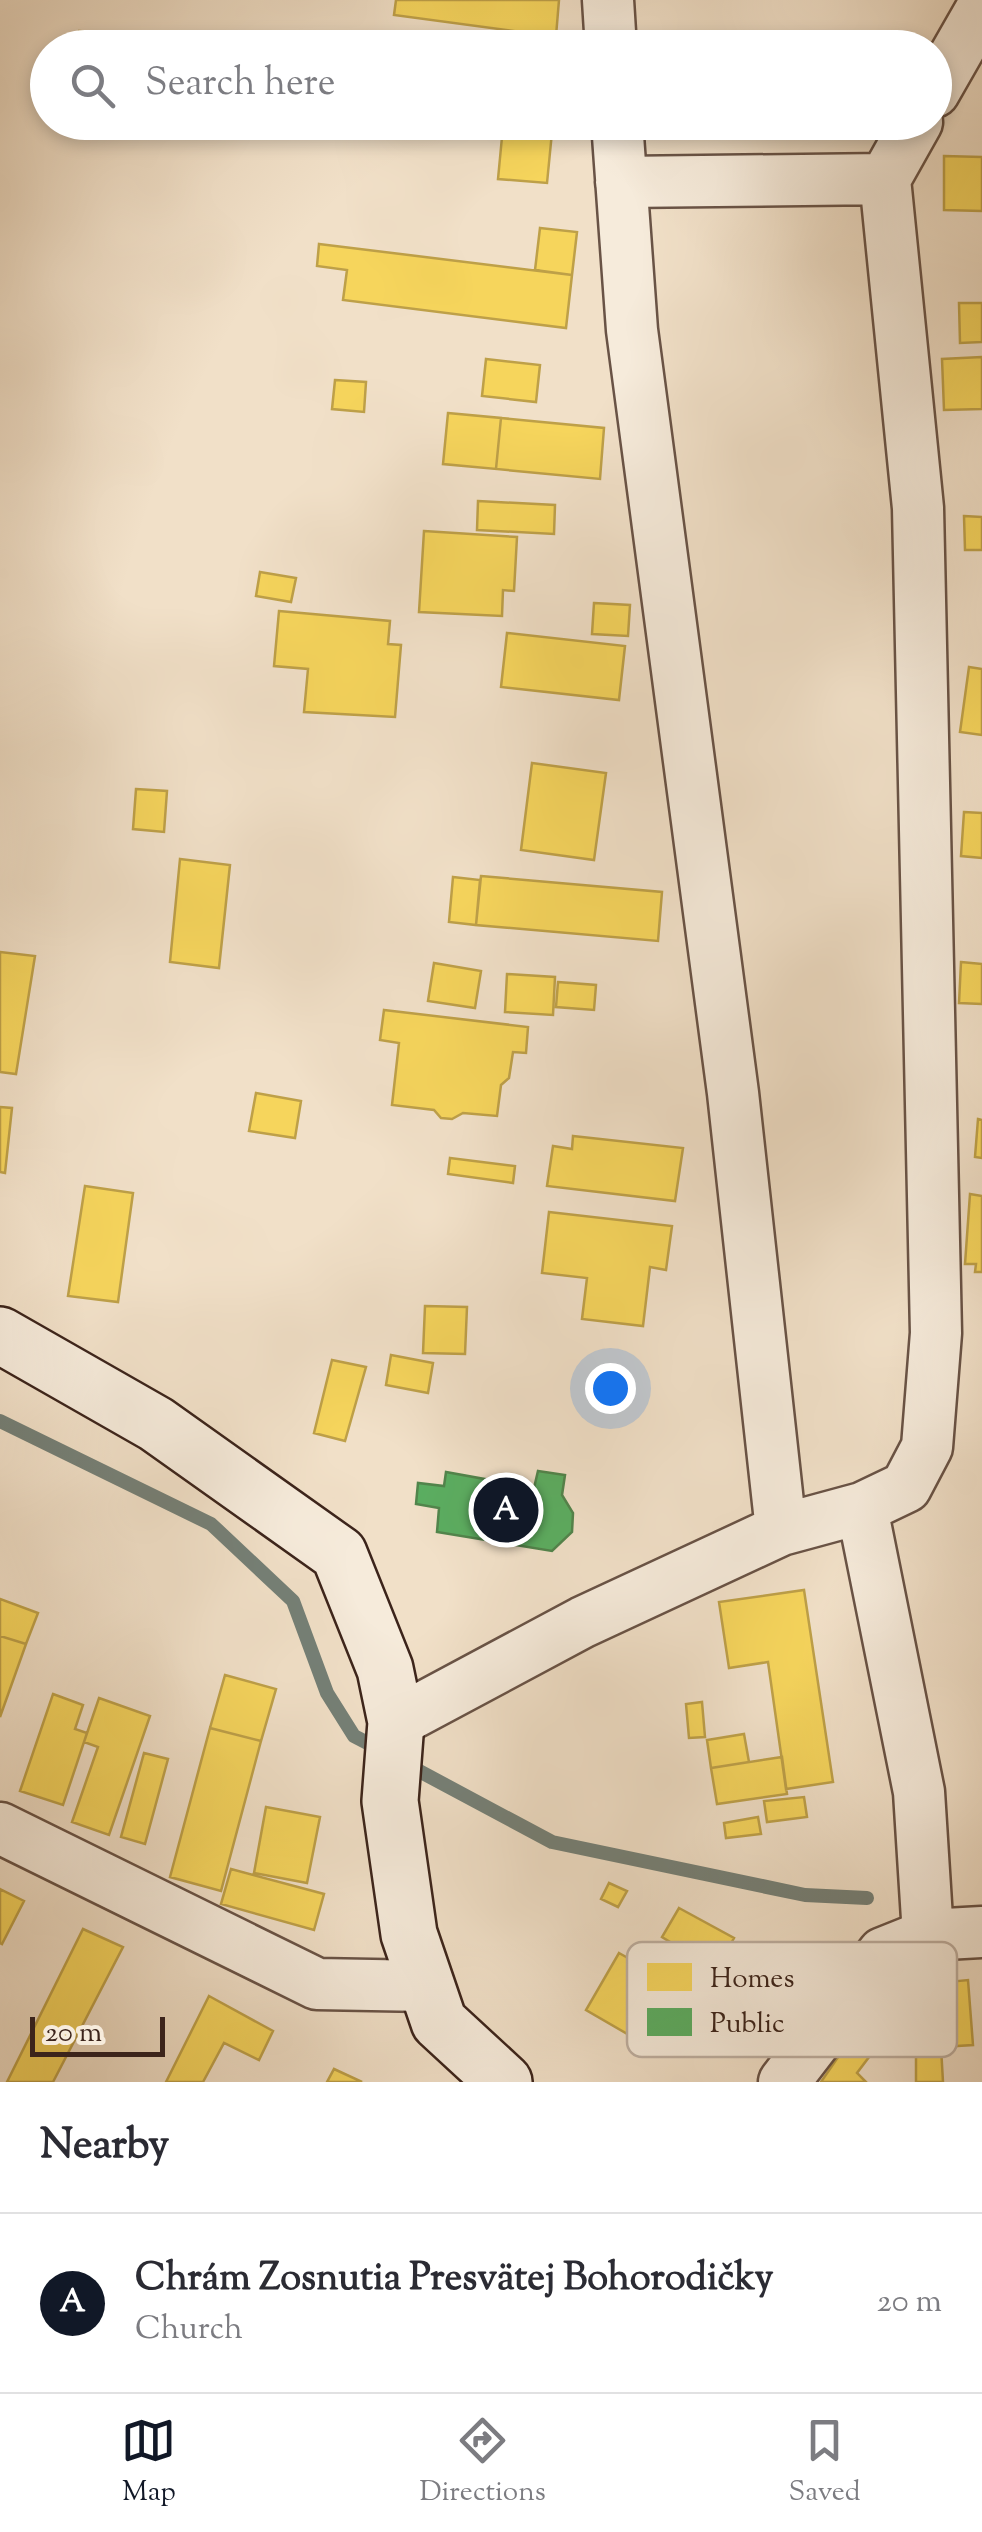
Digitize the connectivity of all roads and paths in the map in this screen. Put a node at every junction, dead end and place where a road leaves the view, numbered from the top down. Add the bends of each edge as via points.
1 (608, 0) edge
2 (982, 8) edge
3 (610, 30) edge
4 (952, 60) edge
5 (618, 140) edge
6 (907, 140) edge
7 (885, 180) junction
8 (622, 182) junction
9 (0, 1335) edge
10 (862, 1508) junction
11 (781, 1530) junction
12 (396, 1722) junction
13 (0, 1828) edge
14 (982, 1932) edge
15 (928, 1935) junction
16 (910, 1942) edge
17 (427, 1986) junction
18 (803, 2057) edge
19 (504, 2082) edge
20 (784, 2082) edge

1 - 3 street
2 - 4 street
5 - 8 street
6 - 7 street
7 - 8 street
7 - 10 street via 918,508 936,1333 927,1447 906,1487
8 - 11 street via 632,330 733,1093
9 - 12 street via 156,1424 338,1554 385,1668
10 - 11 street
10 - 15 street via 919,1792
11 - 12 street via 583,1622
12 - 17 street via 390,1802 409,1934
13 - 17 street via 317,1984
14 - 15 street
15 - 16 street
17 - 19 street via 440,2022
18 - 20 street

